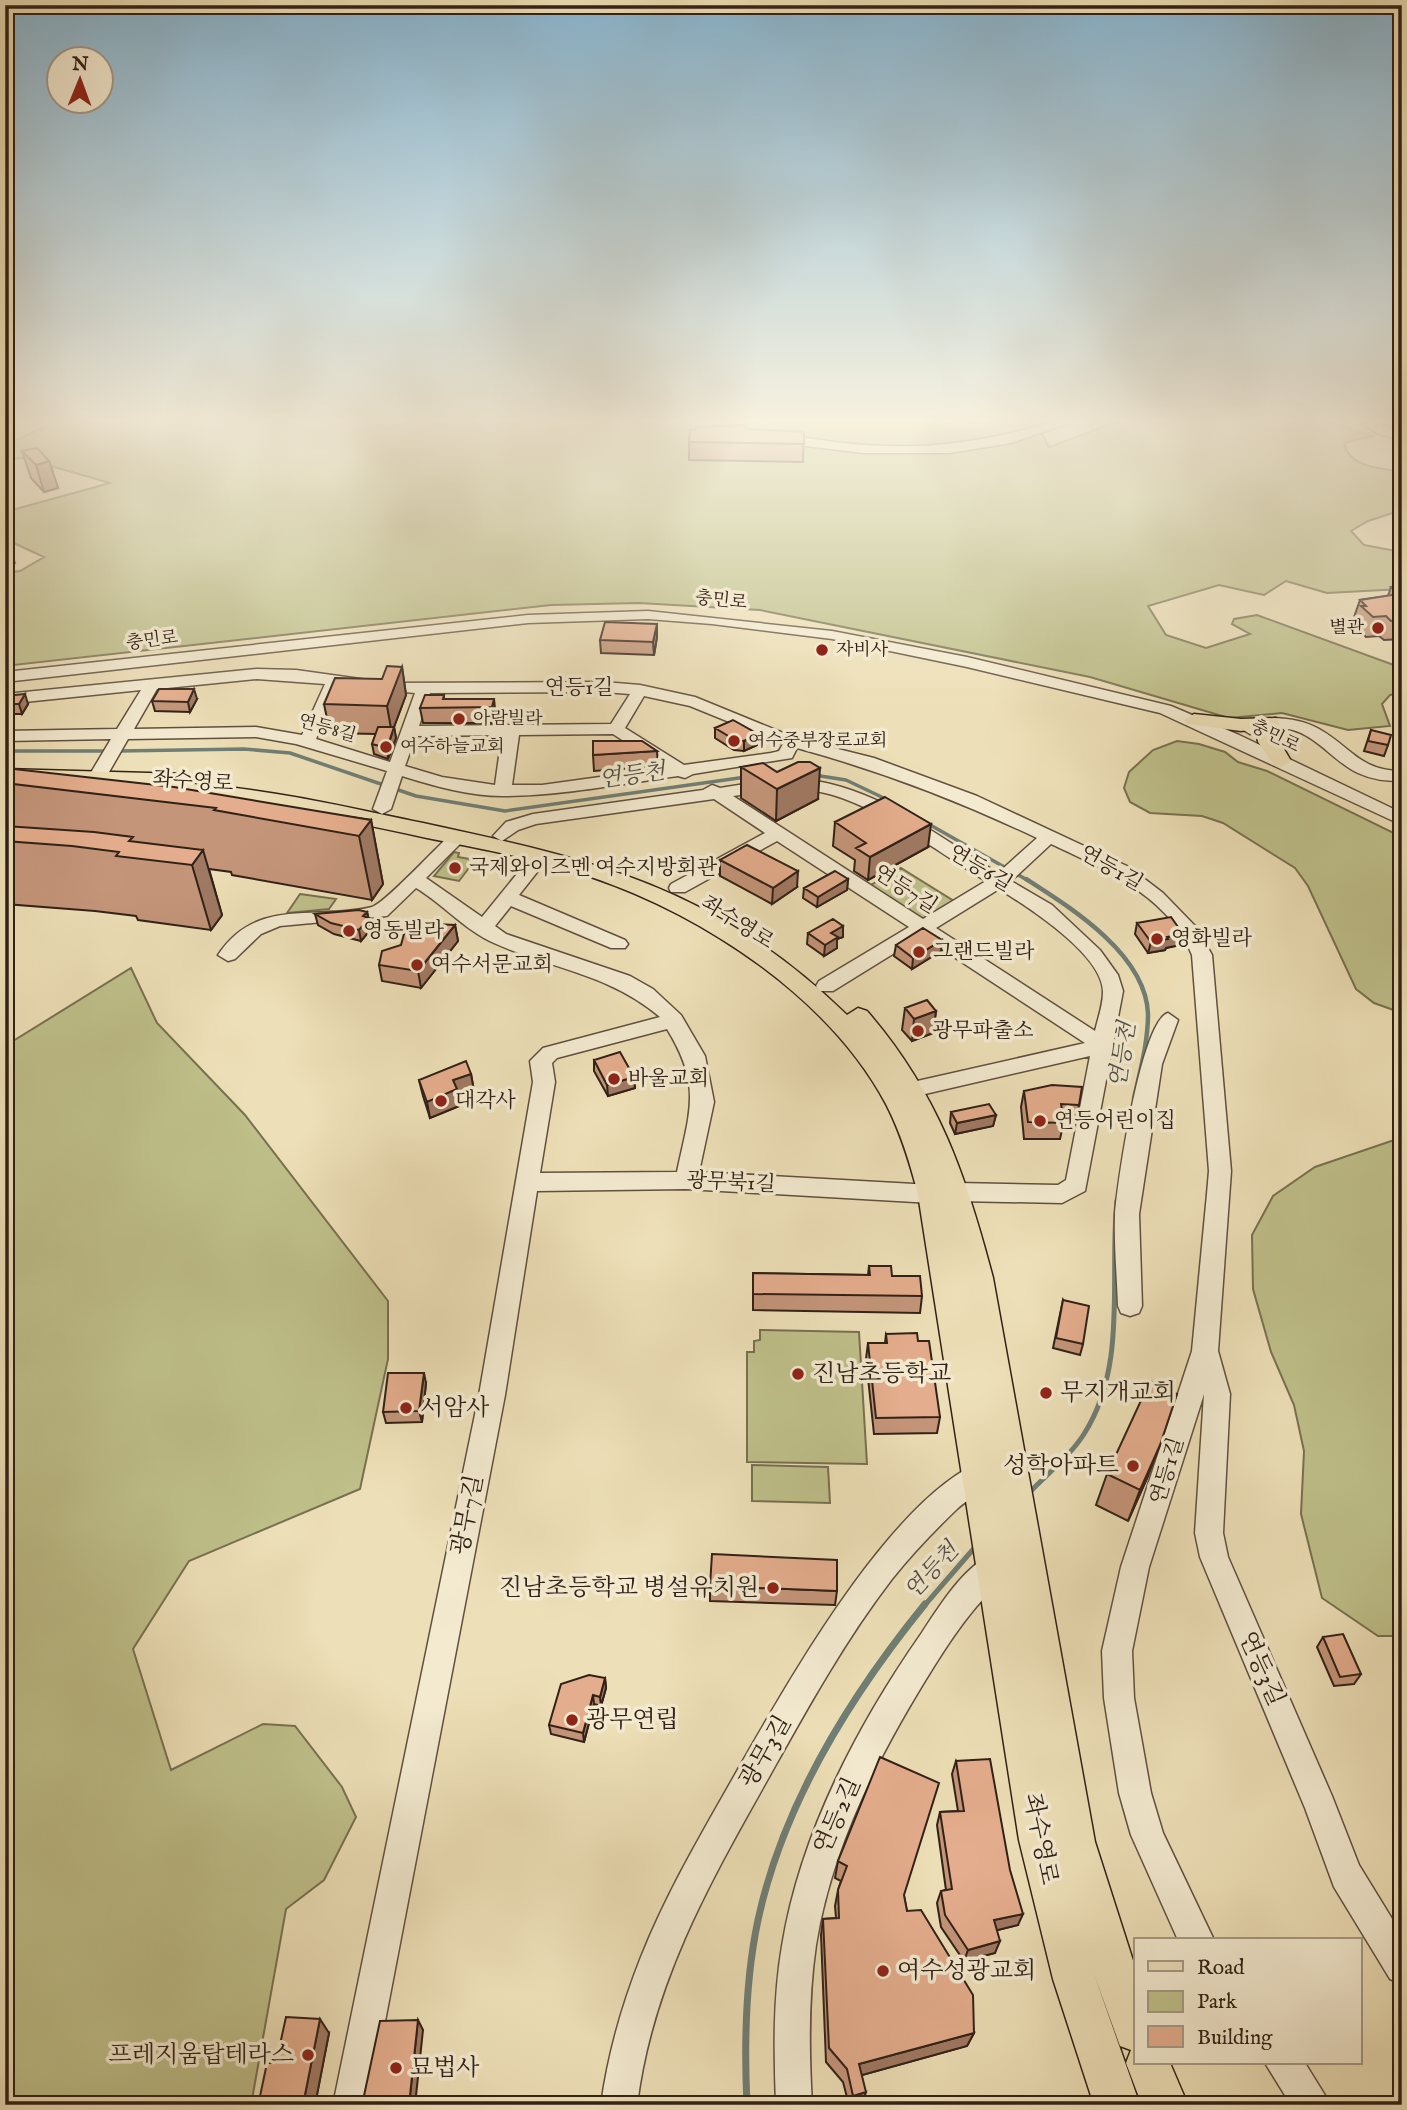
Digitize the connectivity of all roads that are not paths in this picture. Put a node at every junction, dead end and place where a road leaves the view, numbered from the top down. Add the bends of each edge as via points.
1 (5, 677) edge
2 (334, 680) junction
3 (151, 686) junction
4 (424, 688) junction
5 (640, 690) junction
6 (5, 699) edge
7 (1402, 711) edge
8 (1194, 720) junction
9 (1269, 722) junction
10 (1402, 727) edge
11 (616, 729) junction
12 (511, 730) junction
13 (409, 731) junction
14 (123, 733) junction
15 (5, 736) edge
16 (1233, 738) junction
17 (307, 742) junction
18 (792, 742) junction
19 (1281, 761) junction
20 (680, 770) junction
21 (395, 771) junction
22 (5, 775) edge
23 (1402, 776) edge
24 (97, 777) junction
25 (5, 784) edge
26 (503, 791) junction
27 (717, 793) junction
28 (383, 807) junction
29 (1402, 820) edge
30 (778, 833) junction
31 (1050, 836) junction
32 (458, 837) junction
33 (508, 841) junction
34 (540, 856) junction
35 (416, 881) junction
36 (1000, 881) junction
37 (678, 888) junction
38 (508, 897) junction
39 (482, 928) junction
40 (922, 928) junction
41 (618, 944) dead end
42 (228, 955) dead end
43 (826, 986) junction
44 (674, 1020) junction
45 (1168, 1020) dead end
46 (1104, 1046) junction
47 (912, 1089) junction
48 (686, 1181) junction
49 (529, 1182) junction
50 (944, 1193) junction
51 (1130, 1306) dead end
52 (1205, 1351) junction
53 (995, 1467) junction
54 (1023, 1540) joint
55 (995, 1566) junction
56 (1071, 1901) junction
57 (1196, 1938) edge
58 (1402, 1967) edge
59 (1134, 2026) edge
60 (1148, 2064) edge
61 (1284, 2064) edge
62 (1109, 2103) edge
63 (351, 2105) edge
64 (619, 2105) edge
65 (794, 2105) edge
66 (1165, 2105) edge
67 (1313, 2105) edge

1 - 8 street, 충민로 via 492,622 648,615 760,625 854,640 1081,687
2 - 3 street, 연등1길 via 257,674
2 - 4 street, 연등1길
2 - 17 street
3 - 6 street, 연등1길
3 - 14 street
4 - 5 street, 연등1길
4 - 13 street
5 - 11 street
5 - 18 street, 연등1길 via 695,702
7 - 10 street
8 - 9 main road via 1241,725
8 - 16 street, 충민로
9 - 16 street
9 - 19 main road via 1267,738
9 - 23 street via 1302,725 1371,773
11 - 12 street
11 - 20 street
12 - 13 street
12 - 26 street
13 - 21 street
14 - 15 street, 연등8길
14 - 17 street, 연등8길 via 236,731
14 - 24 street
16 - 19 street, 충민로
17 - 21 street, 연등8길
18 - 20 street, 연등8길 via 788,752 777,757
18 - 31 street, 연등1길 via 868,762 971,800
19 - 29 street, 충민로
20 - 26 street, 연등8길 via 542,790
20 - 27 street, 연등7길
21 - 26 street, 연등8길
21 - 28 street
22 - 24 main road, 좌수영로
24 - 25 main road, 좌수영로
24 - 28 main road, 좌수영로 via 237,785
24 - 32 main road, 좌수영로 via 262,799
27 - 30 street, 연등7길
27 - 33 street, 연등6길 via 533,819 512,825
27 - 36 street, 연등6길 via 788,784 839,792 887,813
28 - 33 main road, 좌수영로
30 - 37 street
30 - 40 street, 연등7길
31 - 36 street
31 - 52 street, 연등1길 via 1139,882 1201,951 1220,1171
32 - 33 main road, 좌수영로
32 - 35 street
33 - 34 main road, 좌수영로
33 - 37 main road, 좌수영로 via 605,862
34 - 38 street
34 - 50 main road, 좌수영로 via 619,878 687,909 751,948 812,997 853,1038 894,1093
35 - 39 street
35 - 42 street via 378,913 277,920 254,930
36 - 40 street
36 - 46 street, 연등6길 via 1058,919 1108,975 1113,999
37 - 43 main road, 좌수영로 via 764,938
38 - 39 street
38 - 41 street
39 - 44 street via 623,981 658,1003
40 - 43 street
40 - 46 street, 연등7길
43 - 47 main road, 좌수영로 via 884,1047
44 - 48 street via 694,1056 704,1102
44 - 49 street, 광무7길 via 542,1057 544,1082
45 - 51 street via 1151,1064 1127,1214
46 - 47 street
46 - 50 street, 연등6길 via 1075,1188 1062,1194
47 - 50 main road, 좌수영로 via 942,1148
48 - 49 street, 광무북1길
48 - 50 street, 광무북1길
49 - 63 street, 광무7길 via 493,1388
50 - 53 main road, 좌수영로
52 - 57 street, 연등1길 via 1135,1567 1117,1663 1135,1793 1147,1835
52 - 58 street, 연등3길 via 1217,1394 1209,1533 1213,1557 1346,1875
53 - 54 main road
53 - 55 main road, 좌수영로
53 - 64 street, 광무3길 via 950,1495 931,1513 819,1662 695,1874 665,1938 626,2055
54 - 56 main road, 좌수영로 via 1076,1842
55 - 56 main road, 좌수영로 via 1039,1840
55 - 65 street, 연등2길 via 954,1611 920,1659 857,1772 820,1855 792,1987
56 - 59 main road, 좌수영로
56 - 62 main road, 좌수영로 via 1082,2005
60 - 66 main road
61 - 67 street

